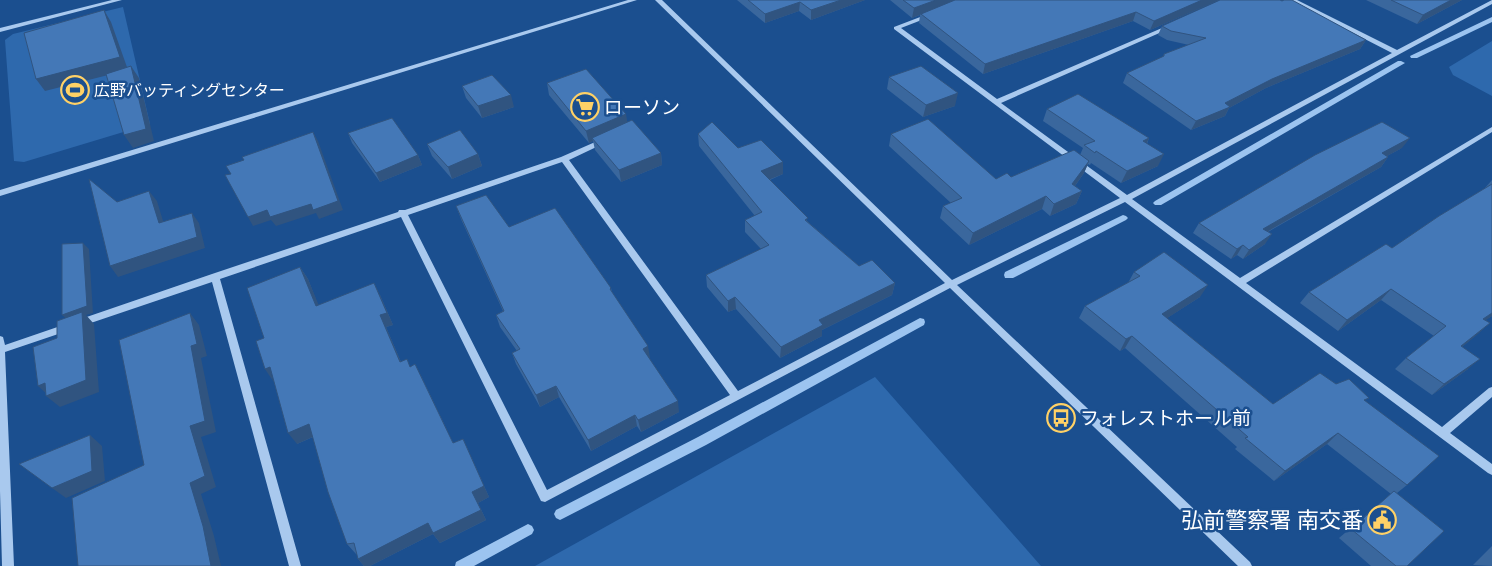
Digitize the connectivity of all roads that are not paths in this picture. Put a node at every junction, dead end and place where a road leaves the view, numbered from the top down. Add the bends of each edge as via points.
1 (119, 0) edge
2 (634, 0) edge
3 (658, 0) edge
4 (1292, 0) edge
5 (1492, 2) edge
6 (941, 10) edge
7 (1175, 24) edge
8 (0, 30) edge
9 (1396, 52) junction
10 (997, 102) junction
11 (1492, 129) edge
12 (616, 137) edge
13 (564, 159) junction
14 (0, 193) edge
15 (1127, 198) junction
16 (402, 212) junction
17 (215, 276) junction
18 (1241, 282) junction
19 (951, 284) junction
20 (0, 340) edge
21 (0, 350) edge
22 (1492, 391) edge
23 (737, 397) junction
24 (1442, 433) junction
25 (1492, 470) edge
26 (8, 566) edge
27 (295, 566) edge
28 (1246, 566) edge

1 - 8 street
2 - 14 street
3 - 19 street
4 - 9 street
5 - 9 street
6 - 10 street via 896,28
7 - 10 street
9 - 15 street
10 - 15 street
11 - 18 street
12 - 13 street
13 - 16 street
13 - 23 street
15 - 18 street
15 - 19 street
16 - 17 street
16 - 23 street via 545,497
17 - 21 street
17 - 27 street
18 - 24 street
19 - 23 street
19 - 28 street
20 - 21 street
21 - 26 street
22 - 24 street
24 - 25 street

